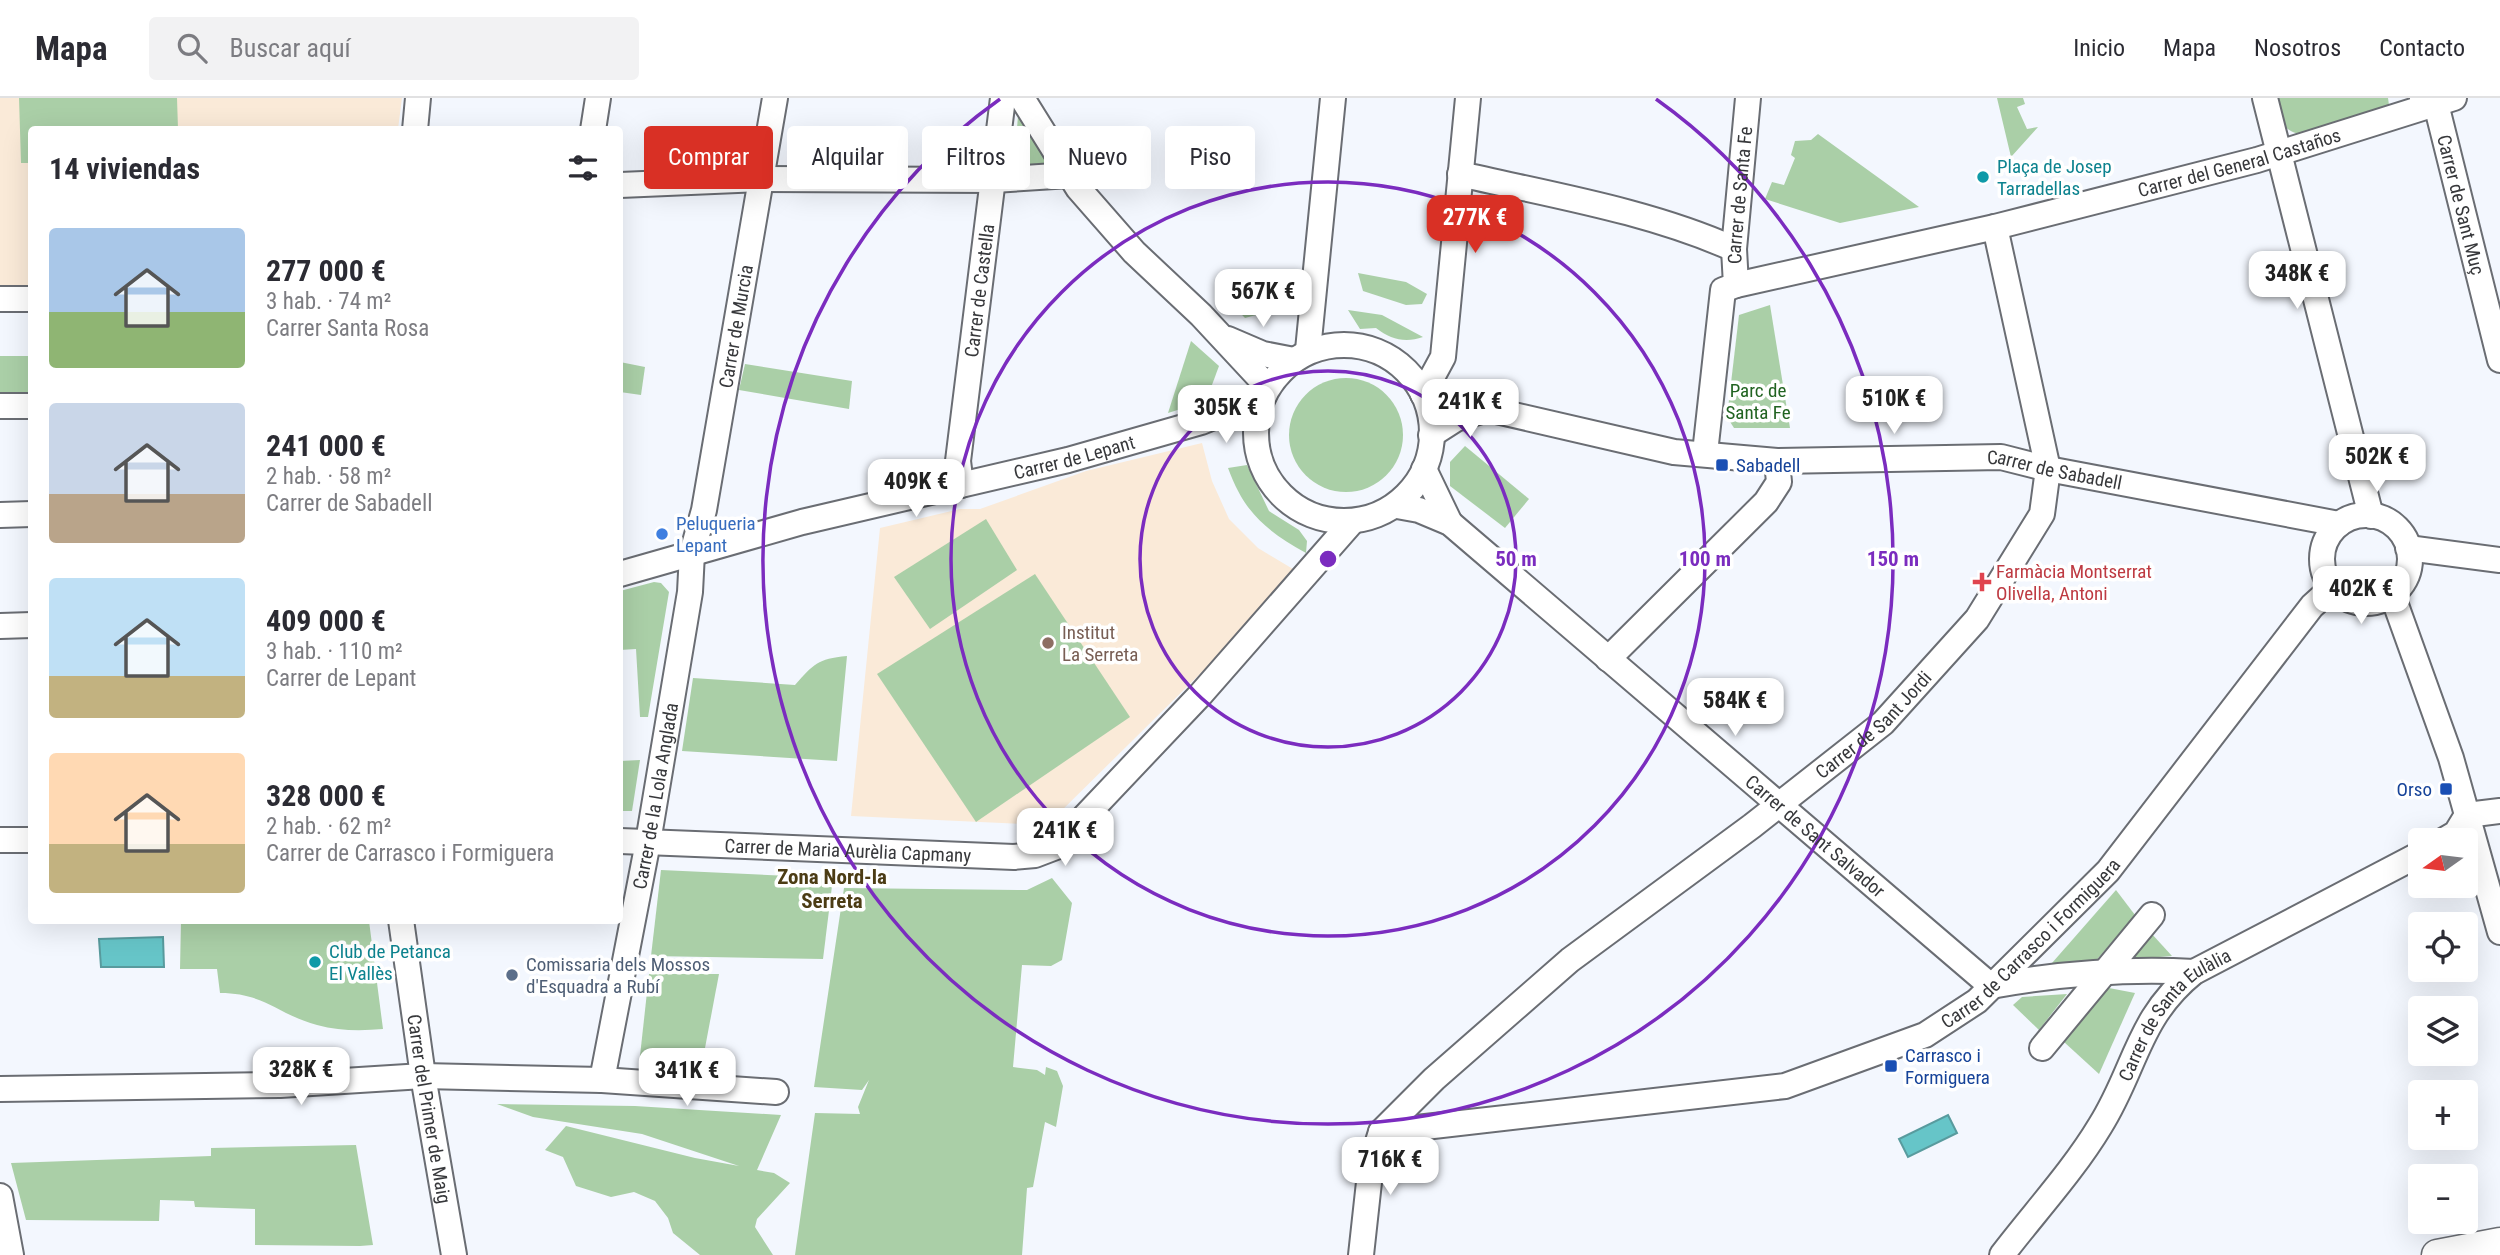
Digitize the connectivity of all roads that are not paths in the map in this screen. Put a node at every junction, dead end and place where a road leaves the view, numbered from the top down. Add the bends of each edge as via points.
1 (418, 98) edge
2 (597, 98) edge
3 (775, 98) edge
4 (1003, 98) edge
5 (1023, 98) edge
6 (1333, 98) edge
7 (1468, 98) edge
8 (1748, 98) edge
9 (2265, 98) edge
10 (2437, 100) edge
11 (415, 126) edge
12 (594, 126) edge
13 (770, 126) edge
14 (1000, 126) edge
15 (1044, 132) edge
16 (2280, 155) junction
17 (1460, 174) junction
18 (773, 179) edge
19 (922, 180) edge
20 (644, 184) edge
21 (623, 185) edge
22 (759, 189) edge
23 (993, 189) edge
24 (1082, 189) edge
25 (1995, 227) junction
26 (1734, 249) junction
27 (1736, 285) junction
28 (0, 299) edge
29 (28, 299) edge
30 (1221, 336) junction
31 (1301, 355) junction
32 (2500, 360) edge
33 (1266, 392) junction
34 (1423, 394) junction
35 (0, 406) edge
36 (28, 406) edge
37 (1493, 408) junction
38 (1201, 422) junction
39 (1256, 427) junction
40 (1431, 435) junction
41 (1705, 453) junction
42 (1777, 461) junction
43 (1424, 469) junction
44 (2048, 469) junction
45 (961, 485) junction
46 (1397, 506) junction
47 (28, 514) edge
48 (0, 515) edge
49 (2286, 515) junction
50 (2371, 516) junction
51 (1351, 523) junction
52 (1450, 523) junction
53 (2339, 524) junction
54 (2323, 547) junction
55 (2408, 548) junction
56 (692, 553) junction
57 (2472, 555) junction
58 (2500, 560) edge
59 (623, 573) edge
60 (2500, 574) edge
61 (2332, 588) junction
62 (2392, 593) junction
63 (28, 625) edge
64 (0, 626) edge
65 (1608, 659) junction
66 (1778, 804) junction
67 (2500, 811) edge
68 (2467, 815) junction
69 (2459, 828) edge
70 (0, 840) edge
71 (28, 840) edge
72 (623, 841) edge
73 (648, 842) junction
74 (2408, 861) edge
75 (2152, 915) dead end
76 (402, 924) edge
77 (2500, 932) edge
78 (2103, 972) junction
79 (2194, 972) junction
80 (1991, 986) junction
81 (2042, 1048) dead end
82 (423, 1076) junction
83 (1434, 1079) junction
84 (601, 1080) junction
85 (0, 1089) edge
86 (776, 1092) dead end
87 (1433, 1117) junction
88 (1381, 1132) junction
89 (0, 1196) edge
90 (2500, 1243) edge
91 (11, 1255) edge
92 (454, 1255) edge
93 (1362, 1255) edge
94 (2002, 1255) edge
95 (2437, 1255) edge

1 - 11 street
2 - 12 street
3 - 13 street, Carrer de Murcia
4 - 14 street, Carrer de Castella
5 - 15 street
6 - 31 street
7 - 17 street
8 - 26 street, Carrer de Santa Fe
9 - 16 street
10 - 16 street, Carrer del General Castaños
10 - 32 street, Carrer de Sant Muç
16 - 25 street, Carrer del General Castaños
16 - 50 street
17 - 26 street via 1596,206
17 - 34 street via 1443,357
18 - 19 street
20 - 21 street
22 - 56 street, Carrer de Murcia via 704,510
23 - 45 street, Carrer de Castella via 958,461
24 - 30 street via 1134,252
25 - 27 street, Carrer del General Castaños
25 - 44 street, Carrer de Sant Jordi
26 - 27 street, Carrer de Santa Fe
27 - 41 street, Carrer de Santa Fe via 1723,290
28 - 29 street
30 - 31 street via 1263,354
30 - 33 street
31 - 33 street
31 - 34 street via 1332,345 1375,350 1410,374
33 - 38 street, Carrer de Lepant
33 - 39 street
34 - 37 street, Carrer de Sabadell
34 - 40 street via 1433,425
35 - 36 street
37 - 40 street via 1456,419
37 - 41 street, Carrer de Sabadell via 1674,452
38 - 39 street, Carrer de Lepant
38 - 45 street, Carrer de Lepant
39 - 51 street via 1258,457 1269,481 1296,509 1318,519
40 - 43 street
41 - 42 street, Carrer de Sabadell
42 - 44 street, Carrer de Sabadell via 2001,457
42 - 65 street via 1779,482 1766,502
43 - 46 street via 1414,489
43 - 52 street, Carrer de Sant Salvador
44 - 49 street, Carrer de Sabadell
44 - 66 street, Carrer de Sant Jordi via 2042,513 1977,619 1883,723
45 - 56 street, Carrer de Lepant
46 - 51 street
46 - 52 street, Carrer de Sant Salvador
47 - 48 street
49 - 53 street, Carrer de Sabadell
49 - 54 street, Carrer de Sabadell
50 - 53 street via 2352,517
50 - 55 street via 2393,524
51 - 73 street, Carrer de Maria Aurèlia Capmany via 1201,694 1056,847 1014,857
52 - 65 street, Carrer de Sant Salvador
53 - 54 street
54 - 61 street via 2325,575
55 - 57 street
55 - 62 street via 2406,577
56 - 59 street, Carrer de Lepant
56 - 73 street, Carrer de la Lola Anglada via 690,592
57 - 58 street
57 - 60 street
61 - 62 street via 2358,603 2373,603
61 - 80 street, Carrer de Carrasco i Formiguera via 2312,606 2108,871
62 - 68 street
63 - 64 street
65 - 66 street, Carrer de Sant Salvador
66 - 80 street, Carrer de Sant Salvador
66 - 83 street, Carrer de Sant Jordi via 1570,960
67 - 68 street
68 - 69 street
68 - 77 street
70 - 71 street
72 - 73 street, Carrer de Maria Aurèlia Capmany
73 - 84 street, Carrer de la Lola Anglada
74 - 79 street, Carrer de Santa Eulàlia
75 - 78 street
76 - 82 street, Carrer del Primer de Maig
78 - 79 street
78 - 80 street
78 - 81 street
79 - 94 street, Carrer de Santa Eulàlia via 2171,991 2148,1023 2101,1126
80 - 87 street, Carrer de Carrasco i Formiguera via 1977,1001 1925,1034 1785,1086 1501,1120
82 - 84 street
82 - 85 street via 280,1085
82 - 92 street, Carrer del Primer de Maig
83 - 87 street via 1424,1099
83 - 88 street, Carrer de Sant Jordi
84 - 86 street
87 - 88 street, Carrer de Carrasco i Formiguera
88 - 93 street, Carrer de Sant Jordi via 1371,1164
89 - 91 street
90 - 95 street

